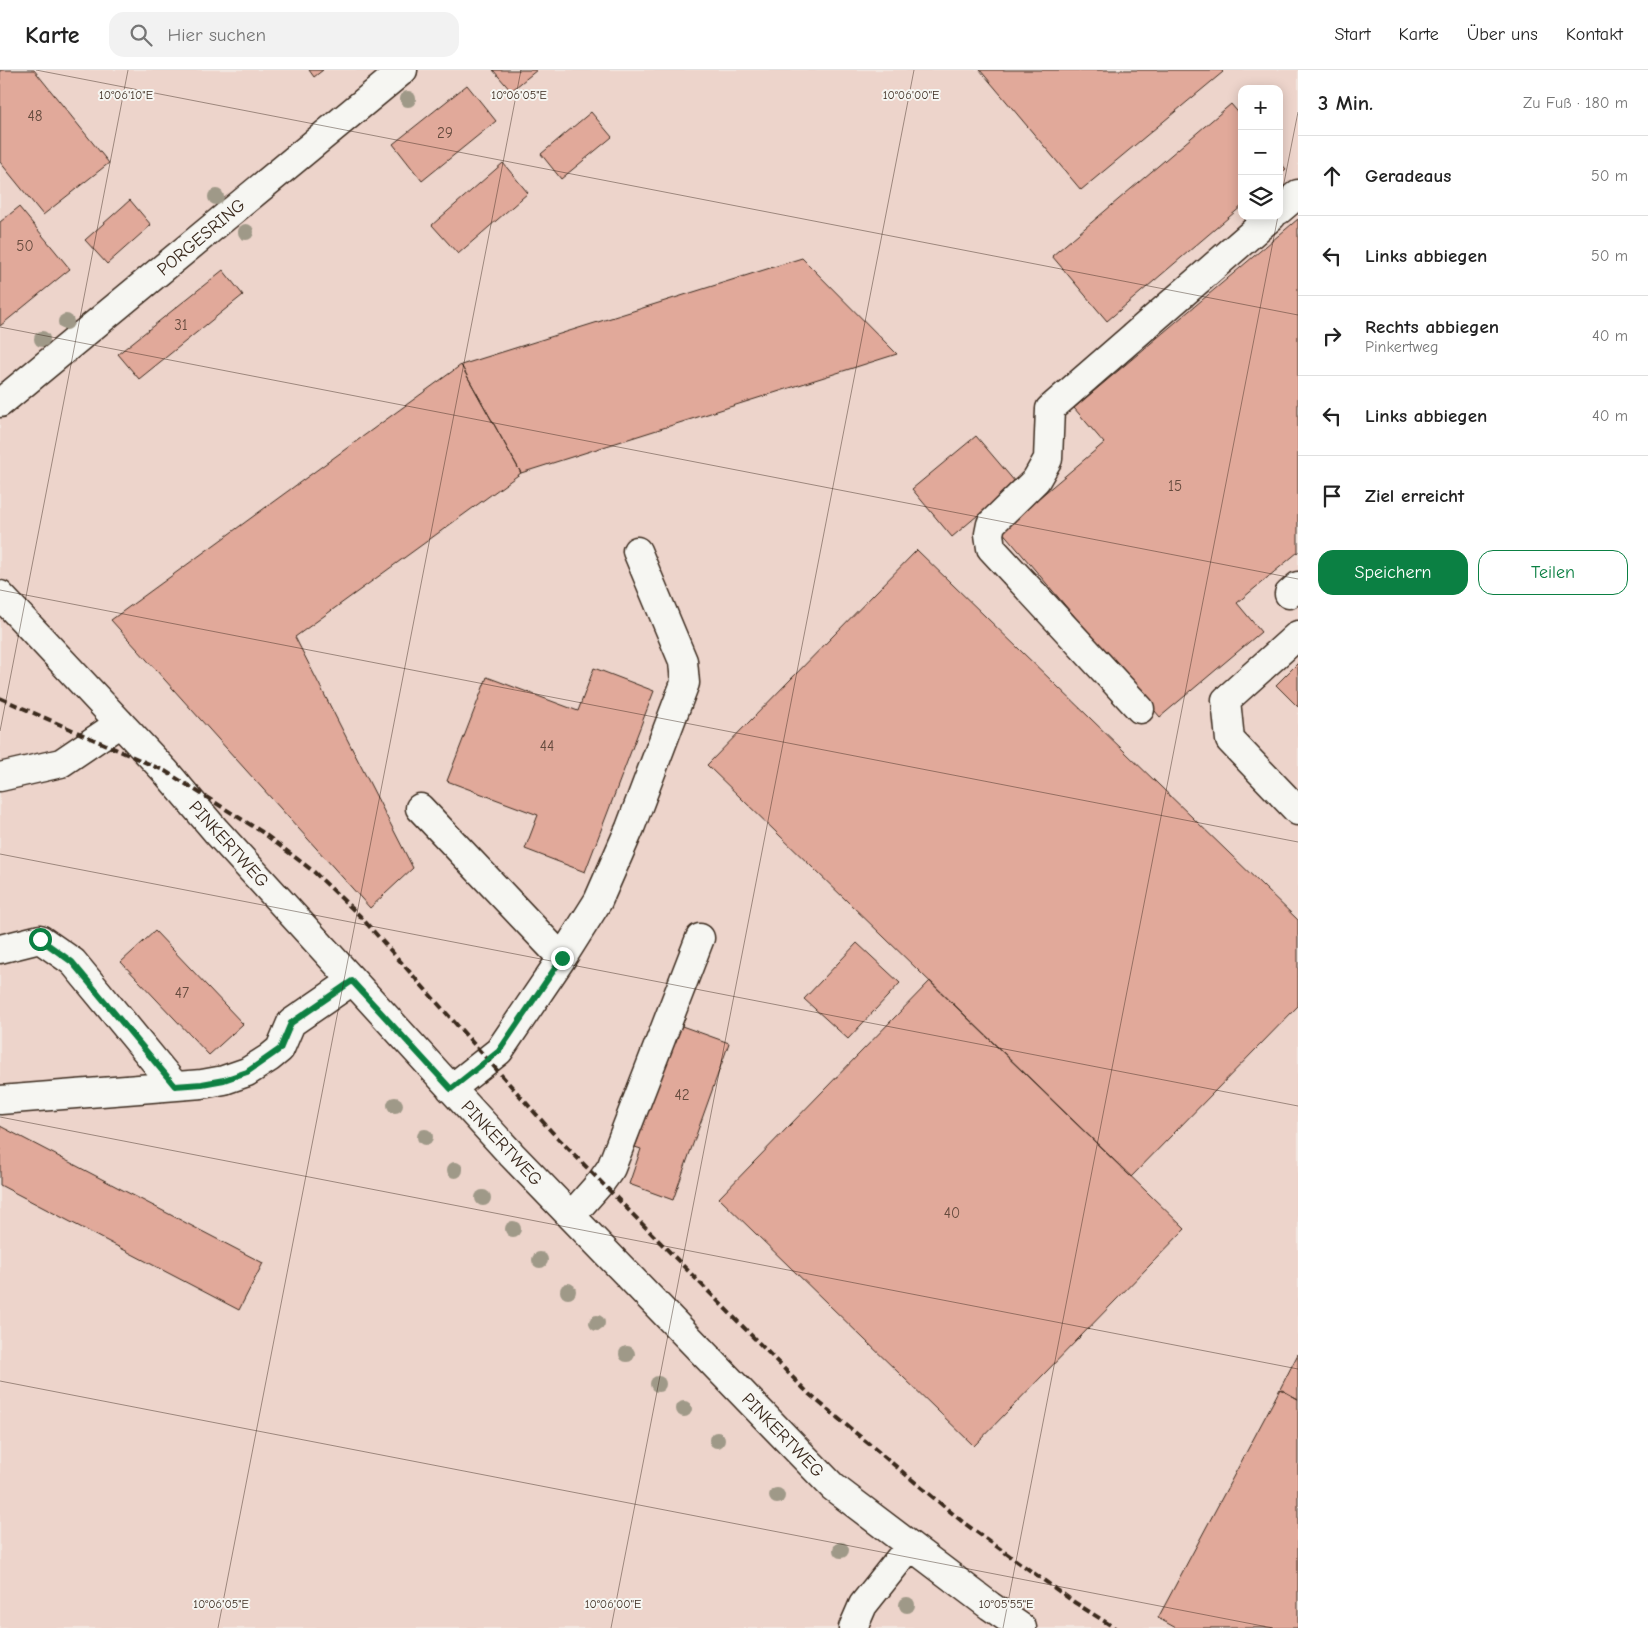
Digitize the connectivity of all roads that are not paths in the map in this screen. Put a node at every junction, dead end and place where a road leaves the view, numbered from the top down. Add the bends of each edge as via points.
1 (403, 70) edge
2 (1298, 194) edge
3 (1283, 207) edge
4 (1267, 220) edge
5 (0, 403) edge
6 (637, 552) dead end
7 (0, 596) edge
8 (1298, 634) edge
9 (1140, 710) dead end
10 (120, 723) junction
11 (0, 777) edge
12 (420, 808) dead end
13 (1298, 812) edge
14 (700, 938) dead end
15 (0, 949) edge
16 (562, 958) junction
17 (352, 981) junction
18 (175, 1086) junction
19 (451, 1089) junction
20 (0, 1100) edge
21 (571, 1216) junction
22 (910, 1546) junction
23 (853, 1628) edge
24 (1022, 1628) edge

1 - 5 street, PORGESRING
2 - 3 street
4 - 9 street via 1050,409 1048,459 1036,480 991,524 991,548
6 - 16 street via 683,661 684,683 630,828 598,901
7 - 10 street, PINKERTWEG
8 - 13 street via 1226,700 1230,740
10 - 11 street via 61,762
10 - 17 street, PINKERTWEG
12 - 16 street
14 - 21 street via 611,1168
15 - 18 street via 40,939 72,962
16 - 19 street via 499,1051
17 - 18 street via 291,1023 280,1049 247,1072 224,1080
17 - 19 street, PINKERTWEG
18 - 20 street
19 - 21 street, PINKERTWEG
21 - 22 street, PINKERTWEG via 833,1487
22 - 23 street via 863,1605
22 - 24 street, PINKERTWEG

